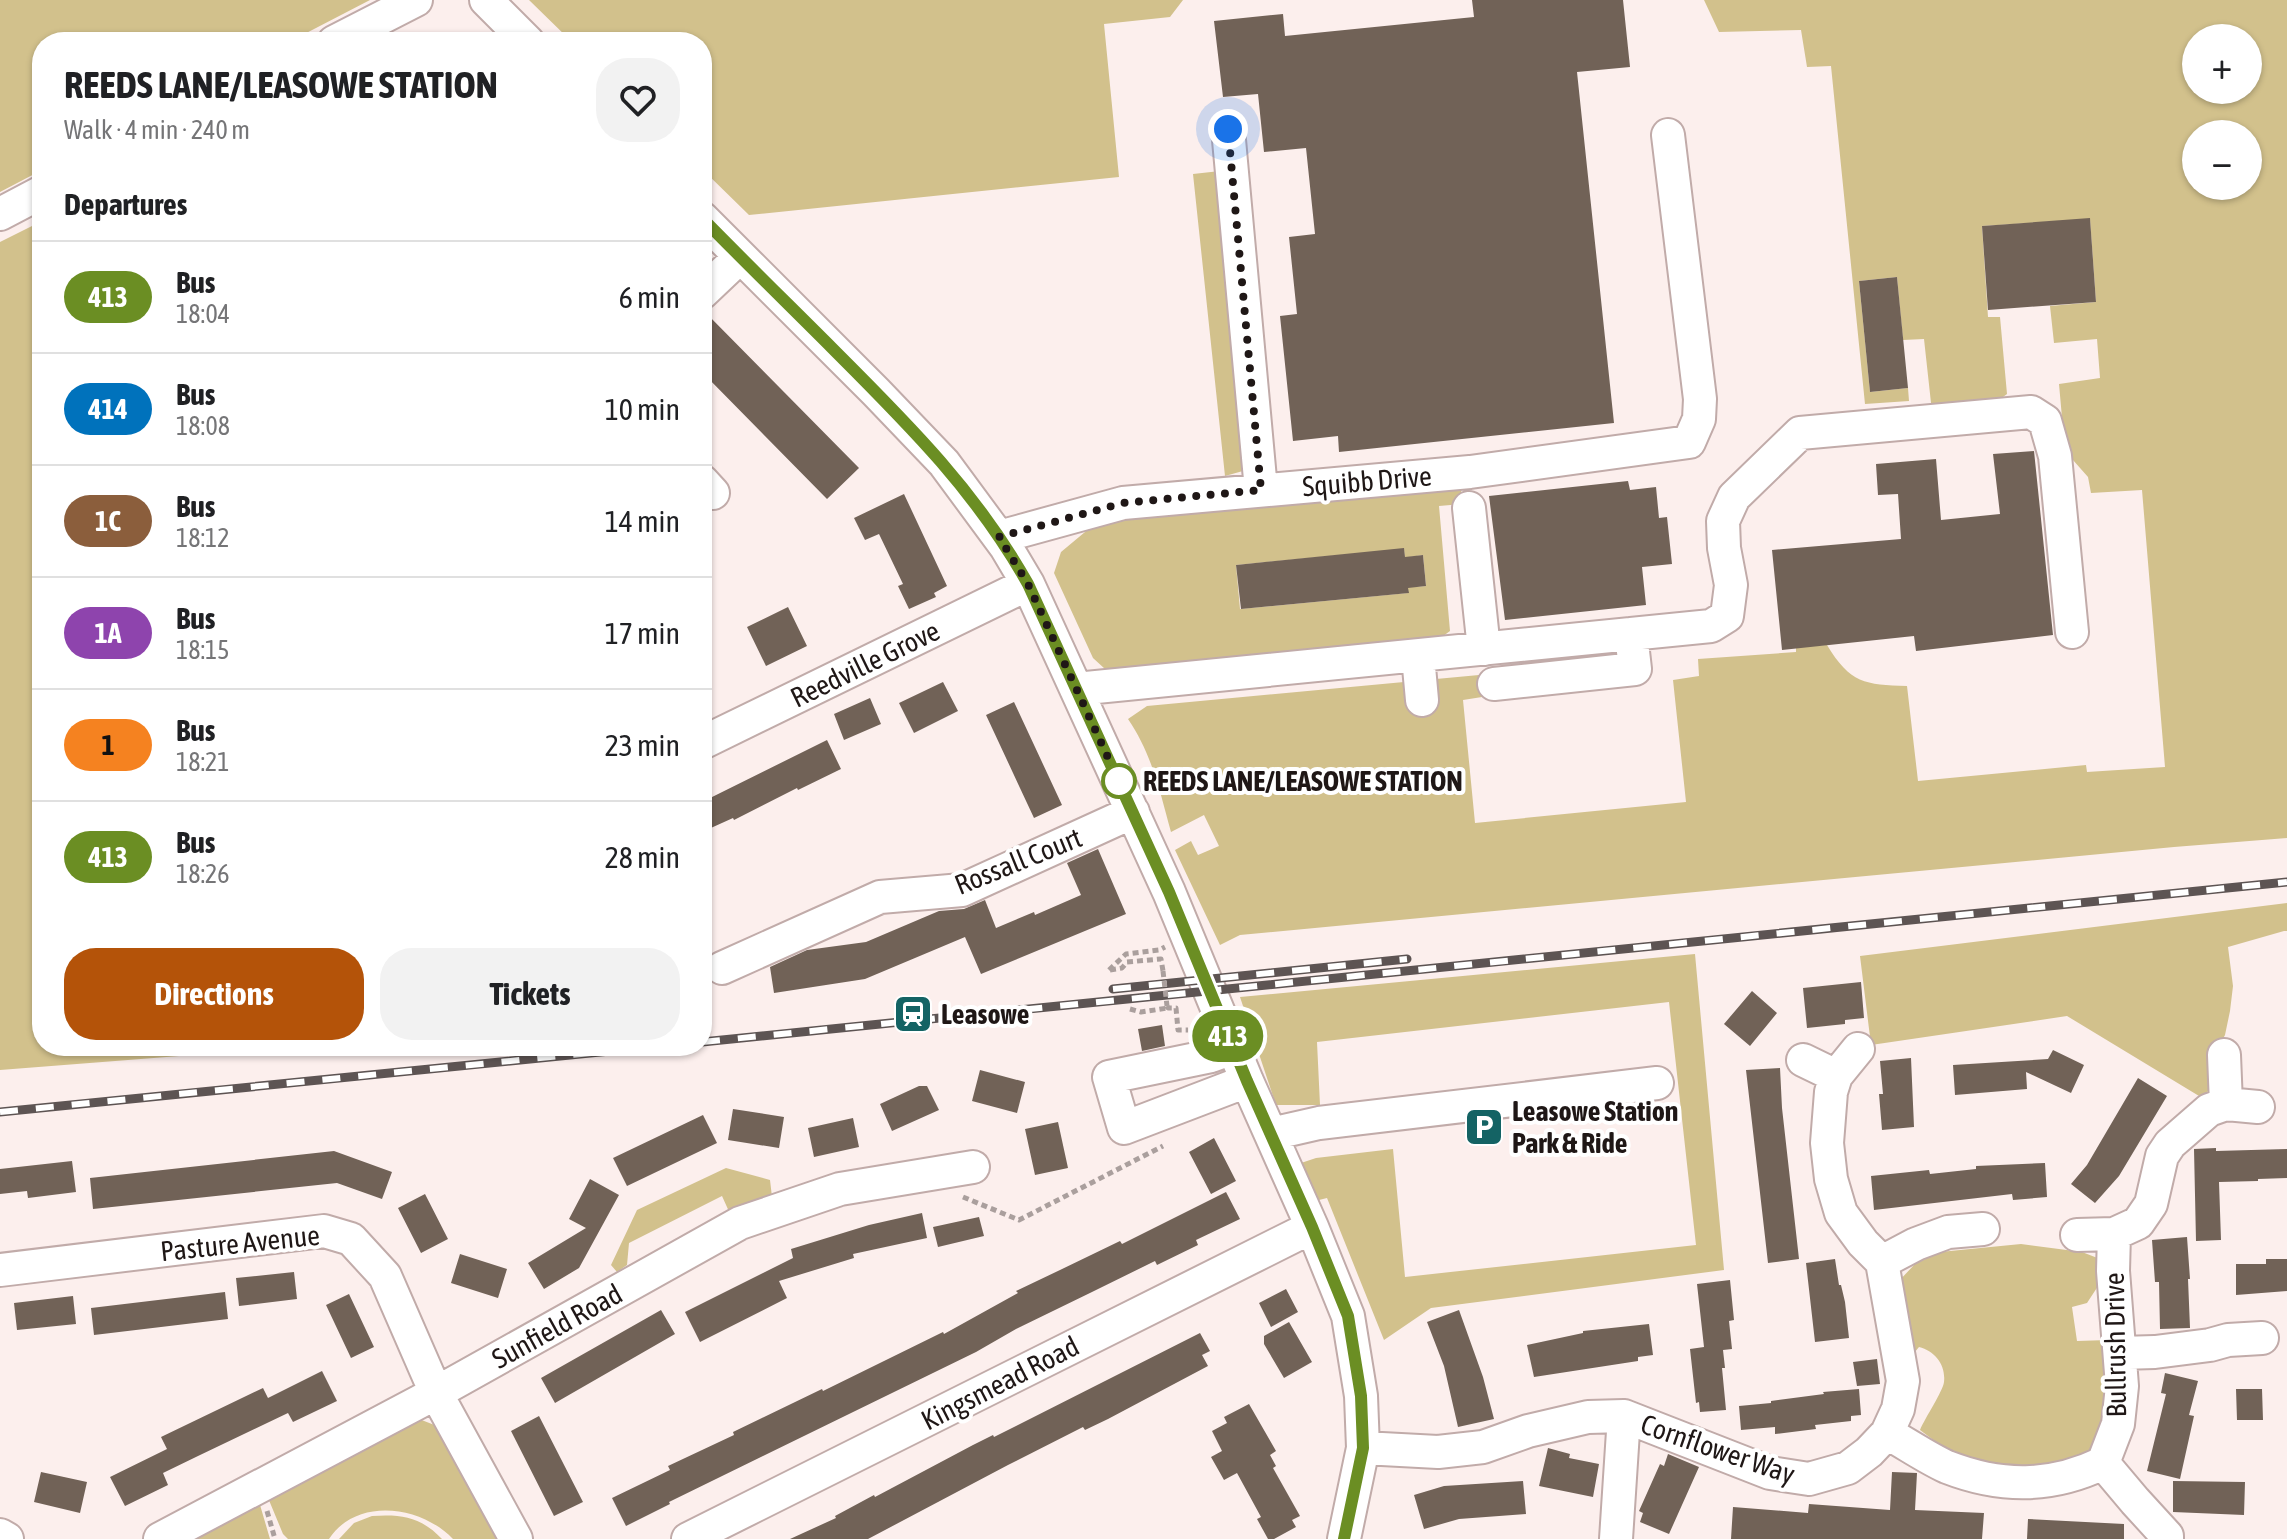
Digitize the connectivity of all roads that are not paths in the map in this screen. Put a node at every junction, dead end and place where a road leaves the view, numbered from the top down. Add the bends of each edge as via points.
1 (416, 0) edge
2 (486, 0) edge
3 (354, 32) edge
4 (518, 32) edge
5 (1228, 129) dead end
6 (1668, 135) dead end
7 (32, 197) edge
8 (0, 214) edge
9 (712, 228) edge
10 (740, 257) junction
11 (712, 284) edge
12 (1261, 490) junction
13 (1469, 508) dead end
14 (999, 537) junction
15 (1028, 584) junction
16 (2072, 632) dead end
17 (1631, 634) junction
18 (1487, 649) junction
19 (1418, 656) junction
20 (1076, 689) junction
21 (1422, 700) dead end
22 (712, 738) edge
23 (1133, 812) junction
24 (722, 968) dead end
25 (1233, 1048) junction
26 (1858, 1049) dead end
27 (2224, 1055) dead end
28 (1803, 1060) dead end
29 (1836, 1076) junction
30 (1247, 1081) junction
31 (1657, 1083) dead end
32 (2226, 1104) junction
33 (2258, 1107) dead end
34 (1271, 1134) junction
35 (967, 1181) road end
36 (1312, 1227) junction
37 (1983, 1229) dead end
38 (2114, 1234) junction
39 (2077, 1235) dead end
40 (1882, 1262) junction
41 (0, 1270) edge
42 (2262, 1338) dead end
43 (2120, 1353) junction
44 (436, 1393) junction
45 (1624, 1416) junction
46 (1887, 1433) junction
47 (1363, 1448) junction
48 (2103, 1463) junction
49 (0, 1535) edge
50 (7, 1539) edge
51 (160, 1539) edge
52 (516, 1539) edge
53 (688, 1539) edge
54 (1344, 1539) edge
55 (1616, 1539) edge
56 (2167, 1539) edge

1 - 3 street
2 - 4 street
5 - 12 street
6 - 12 street, Squibb Drive via 1700,399 1689,442 1470,472
7 - 8 street
9 - 10 street
10 - 11 street
10 - 14 street via 944,463
12 - 14 street, Squibb Drive via 1123,503
13 - 18 street
14 - 15 street
15 - 20 street
15 - 22 street, Reedville Grove
16 - 17 street via 2055,456 2045,421 2031,412 1800,433 1734,497 1723,521 1731,585 1727,616 1711,626
17 - 18 street
17 - 18 street via 1635,669 1495,690
18 - 19 street
19 - 20 street
19 - 21 street
20 - 23 street
23 - 24 street, Rossall Court via 962,890 880,897
23 - 25 street
25 - 30 street
25 - 30 street via 1109,1077 1124,1128
26 - 29 street
27 - 32 street
28 - 29 street
29 - 40 street via 1828,1114 1831,1179 1841,1213
30 - 34 street
31 - 34 street via 1319,1123
32 - 33 street
32 - 38 street, Bullrush Drive via 2209,1110 2170,1144 2162,1156 2151,1204 2138,1223
34 - 36 street
35 - 44 street, Sunfield Road via 840,1189 740,1223
36 - 47 street via 1348,1316
36 - 53 street, Kingsmead Road
37 - 40 street via 1948,1232
38 - 39 street, Bullrush Drive
38 - 43 street, Bullrush Drive
40 - 46 street, Cornflower Way via 1903,1381
41 - 44 street, Pasture Avenue via 324,1231 351,1239 385,1276
42 - 43 street
43 - 48 street, Bullrush Drive via 2118,1424
44 - 51 street, Sunfield Road
44 - 52 street, Pasture Avenue
45 - 46 street, Cornflower Way via 1770,1473 1809,1479 1848,1468
45 - 47 street, Cornflower Way via 1588,1417 1483,1447 1438,1452
45 - 55 street
46 - 48 street via 1947,1466 1995,1480 2030,1484
47 - 54 street
48 - 56 street
49 - 50 street

